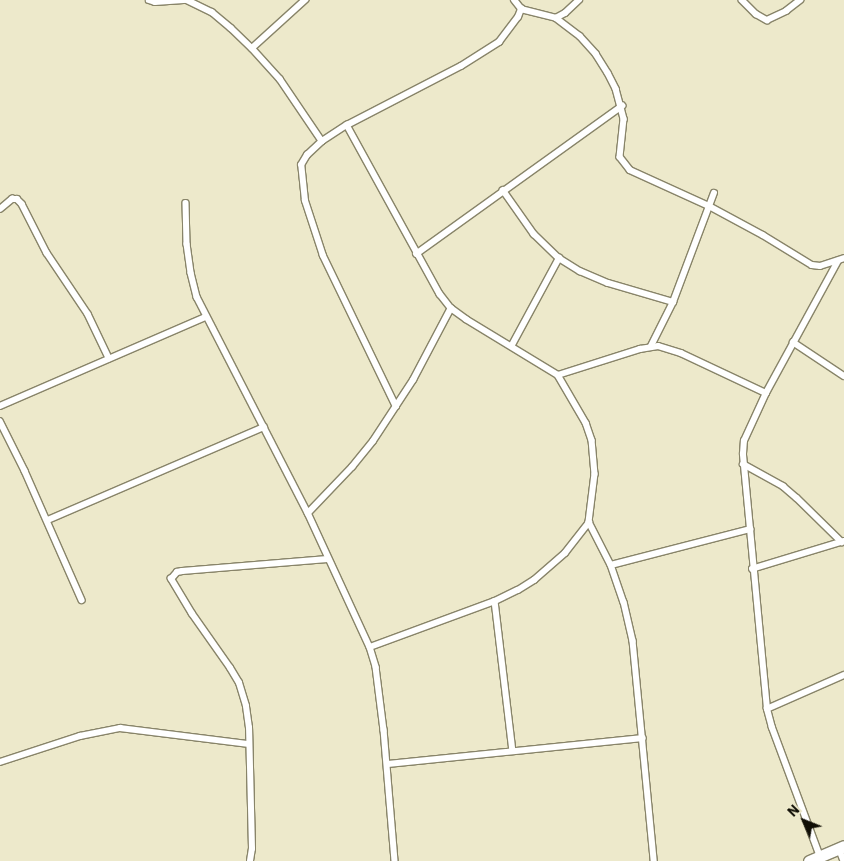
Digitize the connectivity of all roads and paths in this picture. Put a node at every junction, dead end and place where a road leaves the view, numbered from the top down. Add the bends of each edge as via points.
1 (149, 0) edge
2 (305, 0) edge
3 (514, 0) edge
4 (579, 0) edge
5 (742, 0) edge
6 (800, 0) edge
7 (521, 9) junction
8 (556, 18) junction
9 (252, 48) junction
10 (622, 106) junction
11 (347, 125) junction
12 (322, 141) junction
13 (504, 190) junction
14 (714, 193) dead end
15 (186, 203) dead end
16 (709, 206) junction
17 (0, 209) edge
18 (416, 254) junction
19 (559, 258) junction
20 (841, 260) edge
21 (673, 302) junction
22 (451, 308) junction
23 (206, 317) junction
24 (793, 342) junction
25 (512, 346) junction
26 (652, 346) junction
27 (108, 358) junction
28 (558, 375) junction
29 (844, 376) edge
30 (766, 393) junction
31 (0, 406) edge
32 (396, 407) junction
33 (0, 421) edge
34 (264, 427) junction
35 (743, 464) junction
36 (308, 513) junction
37 (48, 520) junction
38 (589, 522) junction
39 (750, 529) junction
40 (843, 542) edge
41 (328, 559) junction
42 (611, 565) junction
43 (752, 569) junction
44 (82, 600) dead end
45 (495, 601) junction
46 (370, 647) junction
47 (844, 676) edge
48 (767, 709) junction
49 (643, 738) junction
50 (250, 744) junction
51 (513, 751) junction
52 (0, 762) edge
53 (388, 764) junction
54 (842, 847) edge
55 (814, 859) edge
56 (250, 861) edge
57 (395, 861) edge
58 (654, 861) edge
59 (844, 861) edge

1 - 9 lane via 187,0 196,4 212,12
2 - 9 lane
3 - 7 lane
4 - 8 lane
5 - 6 lane via 767,20
7 - 8 lane
7 - 11 lane via 513,26 482,54
8 - 10 lane via 580,36 596,54 616,88
9 - 12 lane via 280,79
10 - 13 lane
10 - 16 lane via 624,129 620,157 624,166 637,175
11 - 12 lane
11 - 18 lane
12 - 32 lane via 301,165 305,201 323,256
13 - 18 lane
13 - 19 lane via 534,234
14 - 16 lane
15 - 23 lane via 191,273
16 - 20 lane via 806,262 820,266
16 - 21 lane
17 - 27 lane via 12,199 22,204 40,242 88,314
18 - 22 lane
19 - 21 lane via 608,283
19 - 25 lane
20 - 24 lane
21 - 26 lane
22 - 25 lane
22 - 32 lane via 428,355
23 - 27 lane
23 - 34 lane
24 - 29 lane
24 - 30 lane
25 - 28 lane
26 - 28 lane
26 - 30 lane via 681,353
27 - 31 lane
28 - 38 lane via 592,440 595,474
30 - 35 lane via 744,441
32 - 36 lane via 352,467
33 - 37 lane
34 - 36 lane
34 - 37 lane
35 - 39 lane
35 - 40 lane via 783,486
36 - 41 lane
37 - 44 lane
38 - 42 lane
38 - 45 lane via 565,553 540,575
39 - 42 lane
39 - 43 lane
40 - 43 lane
41 - 46 lane
41 - 50 lane via 182,571 171,579 239,683 246,706
42 - 49 lane via 634,640
43 - 48 lane
45 - 46 lane
45 - 51 lane
46 - 53 lane
47 - 48 lane
48 - 55 lane
49 - 51 lane
49 - 58 lane
50 - 52 lane via 120,728 80,736
50 - 56 lane
51 - 53 lane
53 - 57 lane
54 - 55 street
54 - 59 lane

